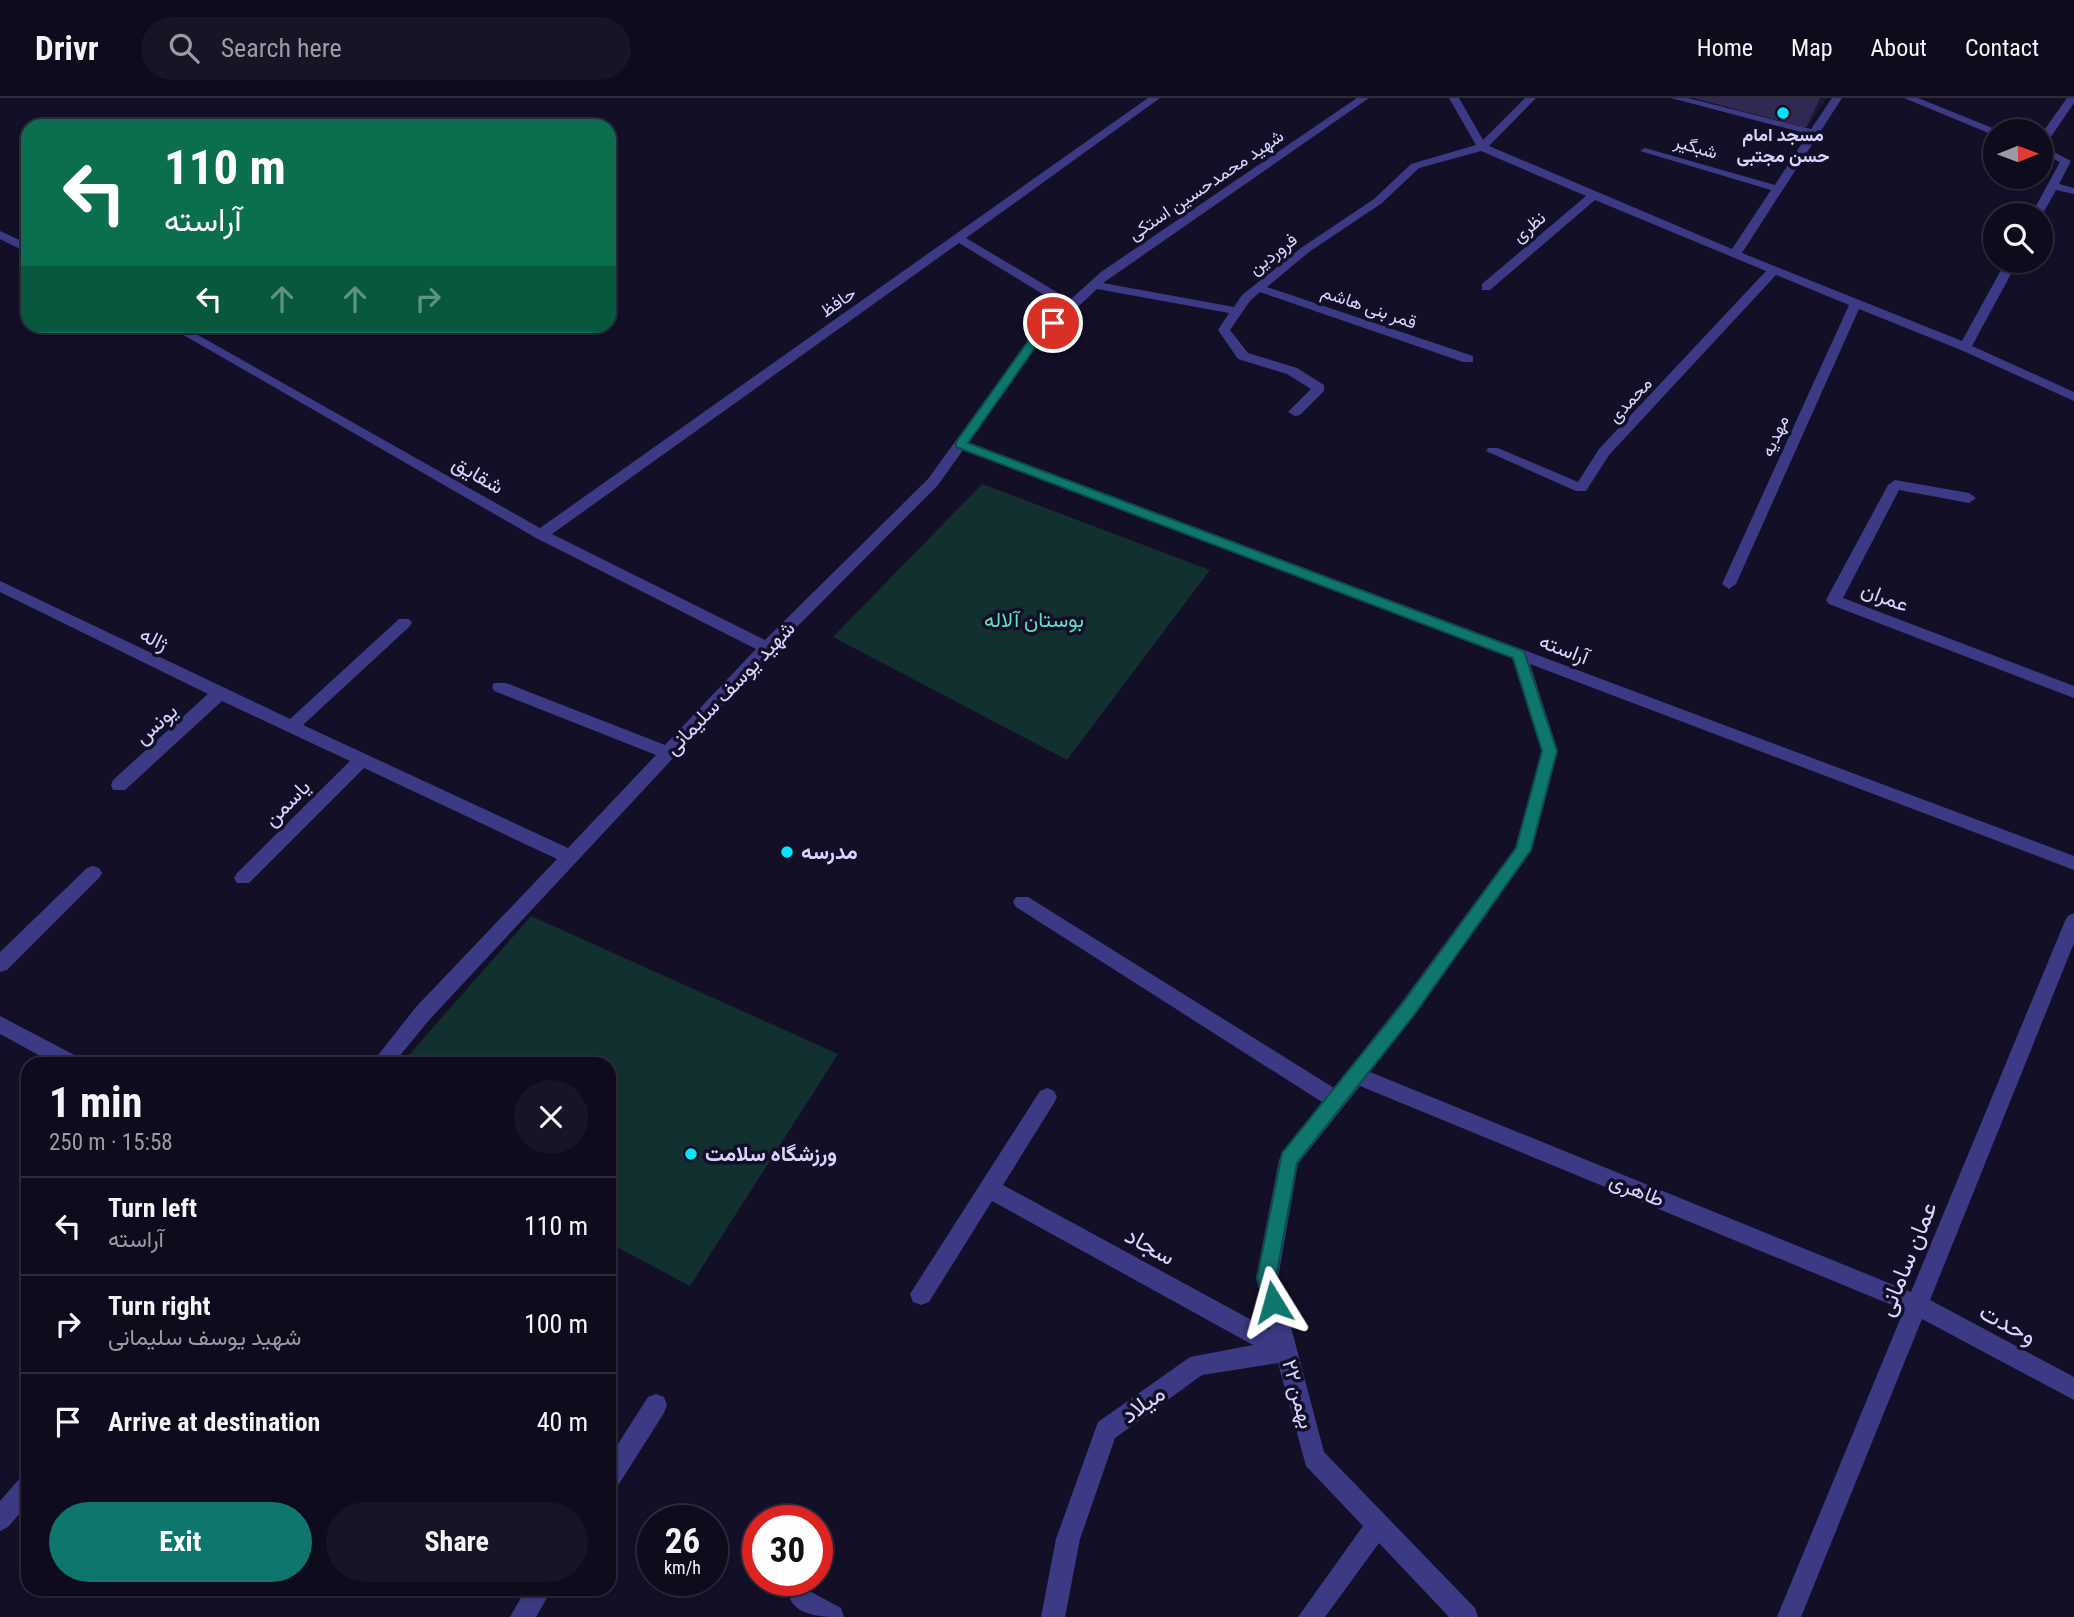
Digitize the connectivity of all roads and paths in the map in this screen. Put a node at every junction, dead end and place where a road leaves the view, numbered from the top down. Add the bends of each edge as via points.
1 (1155, 98) edge
2 (1364, 98) edge
3 (1454, 98) edge
4 (1531, 98) edge
5 (1676, 98) edge
6 (1836, 98) edge
7 (1909, 98) edge
8 (1944, 98) edge
9 (2071, 98) edge
10 (1935, 110) junction
11 (2053, 126) edge
12 (1983, 128) edge
13 (1815, 133) junction
14 (1482, 147) junction
15 (1645, 151) dead end
16 (2053, 154) edge
17 (2053, 186) joint
18 (1778, 189) junction
19 (2074, 191) edge
20 (1594, 195) junction
21 (2, 237) edge
22 (958, 239) junction
23 (21, 246) edge
24 (1735, 254) junction
25 (1774, 270) junction
26 (2005, 273) edge
27 (1094, 285) junction
28 (1486, 286) dead end
29 (1259, 288) junction
30 (1856, 303) junction
31 (1071, 306) junction
32 (1237, 311) junction
33 (186, 333) edge
34 (1965, 347) junction
35 (1468, 359) dead end
36 (2074, 397) edge
37 (1294, 412) dead end
38 (960, 444) junction
39 (1493, 451) dead end
40 (1969, 498) dead end
41 (541, 535) junction
42 (1729, 584) dead end
43 (0, 586) edge
44 (404, 623) dead end
45 (767, 648) junction
46 (1519, 655) junction
47 (500, 687) dead end
48 (2074, 692) edge
49 (220, 693) junction
50 (291, 727) junction
51 (668, 753) junction
52 (362, 761) junction
53 (120, 785) dead end
54 (570, 857) junction
55 (2074, 863) edge
56 (93, 873) dead end
57 (243, 878) dead end
58 (1022, 902) dead end
59 (2074, 921) edge
60 (0, 964) edge
61 (0, 1024) edge
62 (59, 1057) edge
63 (387, 1057) edge
64 (1356, 1075) junction
65 (1047, 1097) dead end
66 (1336, 1100) junction
67 (989, 1188) junction
68 (922, 1294) dead end
69 (1917, 1305) junction
70 (1286, 1351) junction
71 (2074, 1389) edge
72 (656, 1405) dead end
73 (616, 1468) edge
74 (21, 1494) edge
75 (0, 1519) edge
76 (1378, 1525) junction
77 (536, 1596) edge
78 (802, 1600) dead end
79 (522, 1617) edge
80 (832, 1617) edge
81 (1053, 1617) edge
82 (1310, 1617) edge
83 (1466, 1617) edge
84 (1789, 1617) edge

1 - 22 street, حافظ
2 - 27 street, شهید محمدحسین استکی
3 - 14 street
4 - 14 street
5 - 13 street
6 - 13 street
7 - 10 street
8 - 10 street
9 - 11 street
10 - 12 street
13 - 18 street
14 - 20 street
14 - 29 street, فروردین via 1415,166 1378,201 1305,250
15 - 18 street, شبگیر
16 - 17 street via 2066,161
17 - 19 street
18 - 24 street
20 - 24 street
20 - 28 street, نظری
21 - 23 street
22 - 31 street
22 - 41 street, حافظ
24 - 25 street
25 - 30 street
25 - 39 street, محمدی via 1604,452 1581,488
26 - 34 street
27 - 31 street, شهید محمدحسین استکی
27 - 32 street
29 - 32 street, فروردین
29 - 35 street, قمر بنی هاشم
30 - 34 street
30 - 42 street, مهدیه
31 - 38 street, شهید یوسف سلیمانی via 1035,340
32 - 37 street via 1224,330 1243,356 1292,371 1319,388
33 - 41 street, شقایق
34 - 36 street
38 - 45 street, شهید یوسف سلیمانی via 933,482
38 - 46 street, آراسته
40 - 48 street, عمران via 1895,485 1834,600
41 - 45 street, شقایق
43 - 49 street, ژاله
44 - 50 street
45 - 51 street, شهید یوسف سلیمانی
46 - 55 street, آراسته
46 - 64 street, ۲۲ بهمن via 1550,751 1523,850
47 - 51 street
49 - 50 street, ژاله
49 - 53 street, یونس
50 - 52 street, ژاله
51 - 54 street, شهید یوسف سلیمانی
52 - 54 street, ژاله
52 - 57 street, یاسمن
54 - 63 street, شهید یوسف سلیمانی
56 - 60 street
58 - 66 street
59 - 69 street, عمان سامانی
61 - 62 street
64 - 66 street, ۲۲ بهمن
64 - 69 street, طاهری
65 - 67 street
66 - 70 street, ۲۲ بهمن via 1289,1160 1267,1278
67 - 68 street
67 - 70 street, سجاد
69 - 71 street, وحدت
69 - 84 street, عمان سامانی
70 - 76 street, ۲۲ بهمن via 1314,1458
70 - 81 street, میلاد via 1198,1365 1106,1430 1068,1539
72 - 73 street
74 - 75 street
76 - 82 street
76 - 83 street, ۲۲ بهمن
77 - 79 street
78 - 80 street

